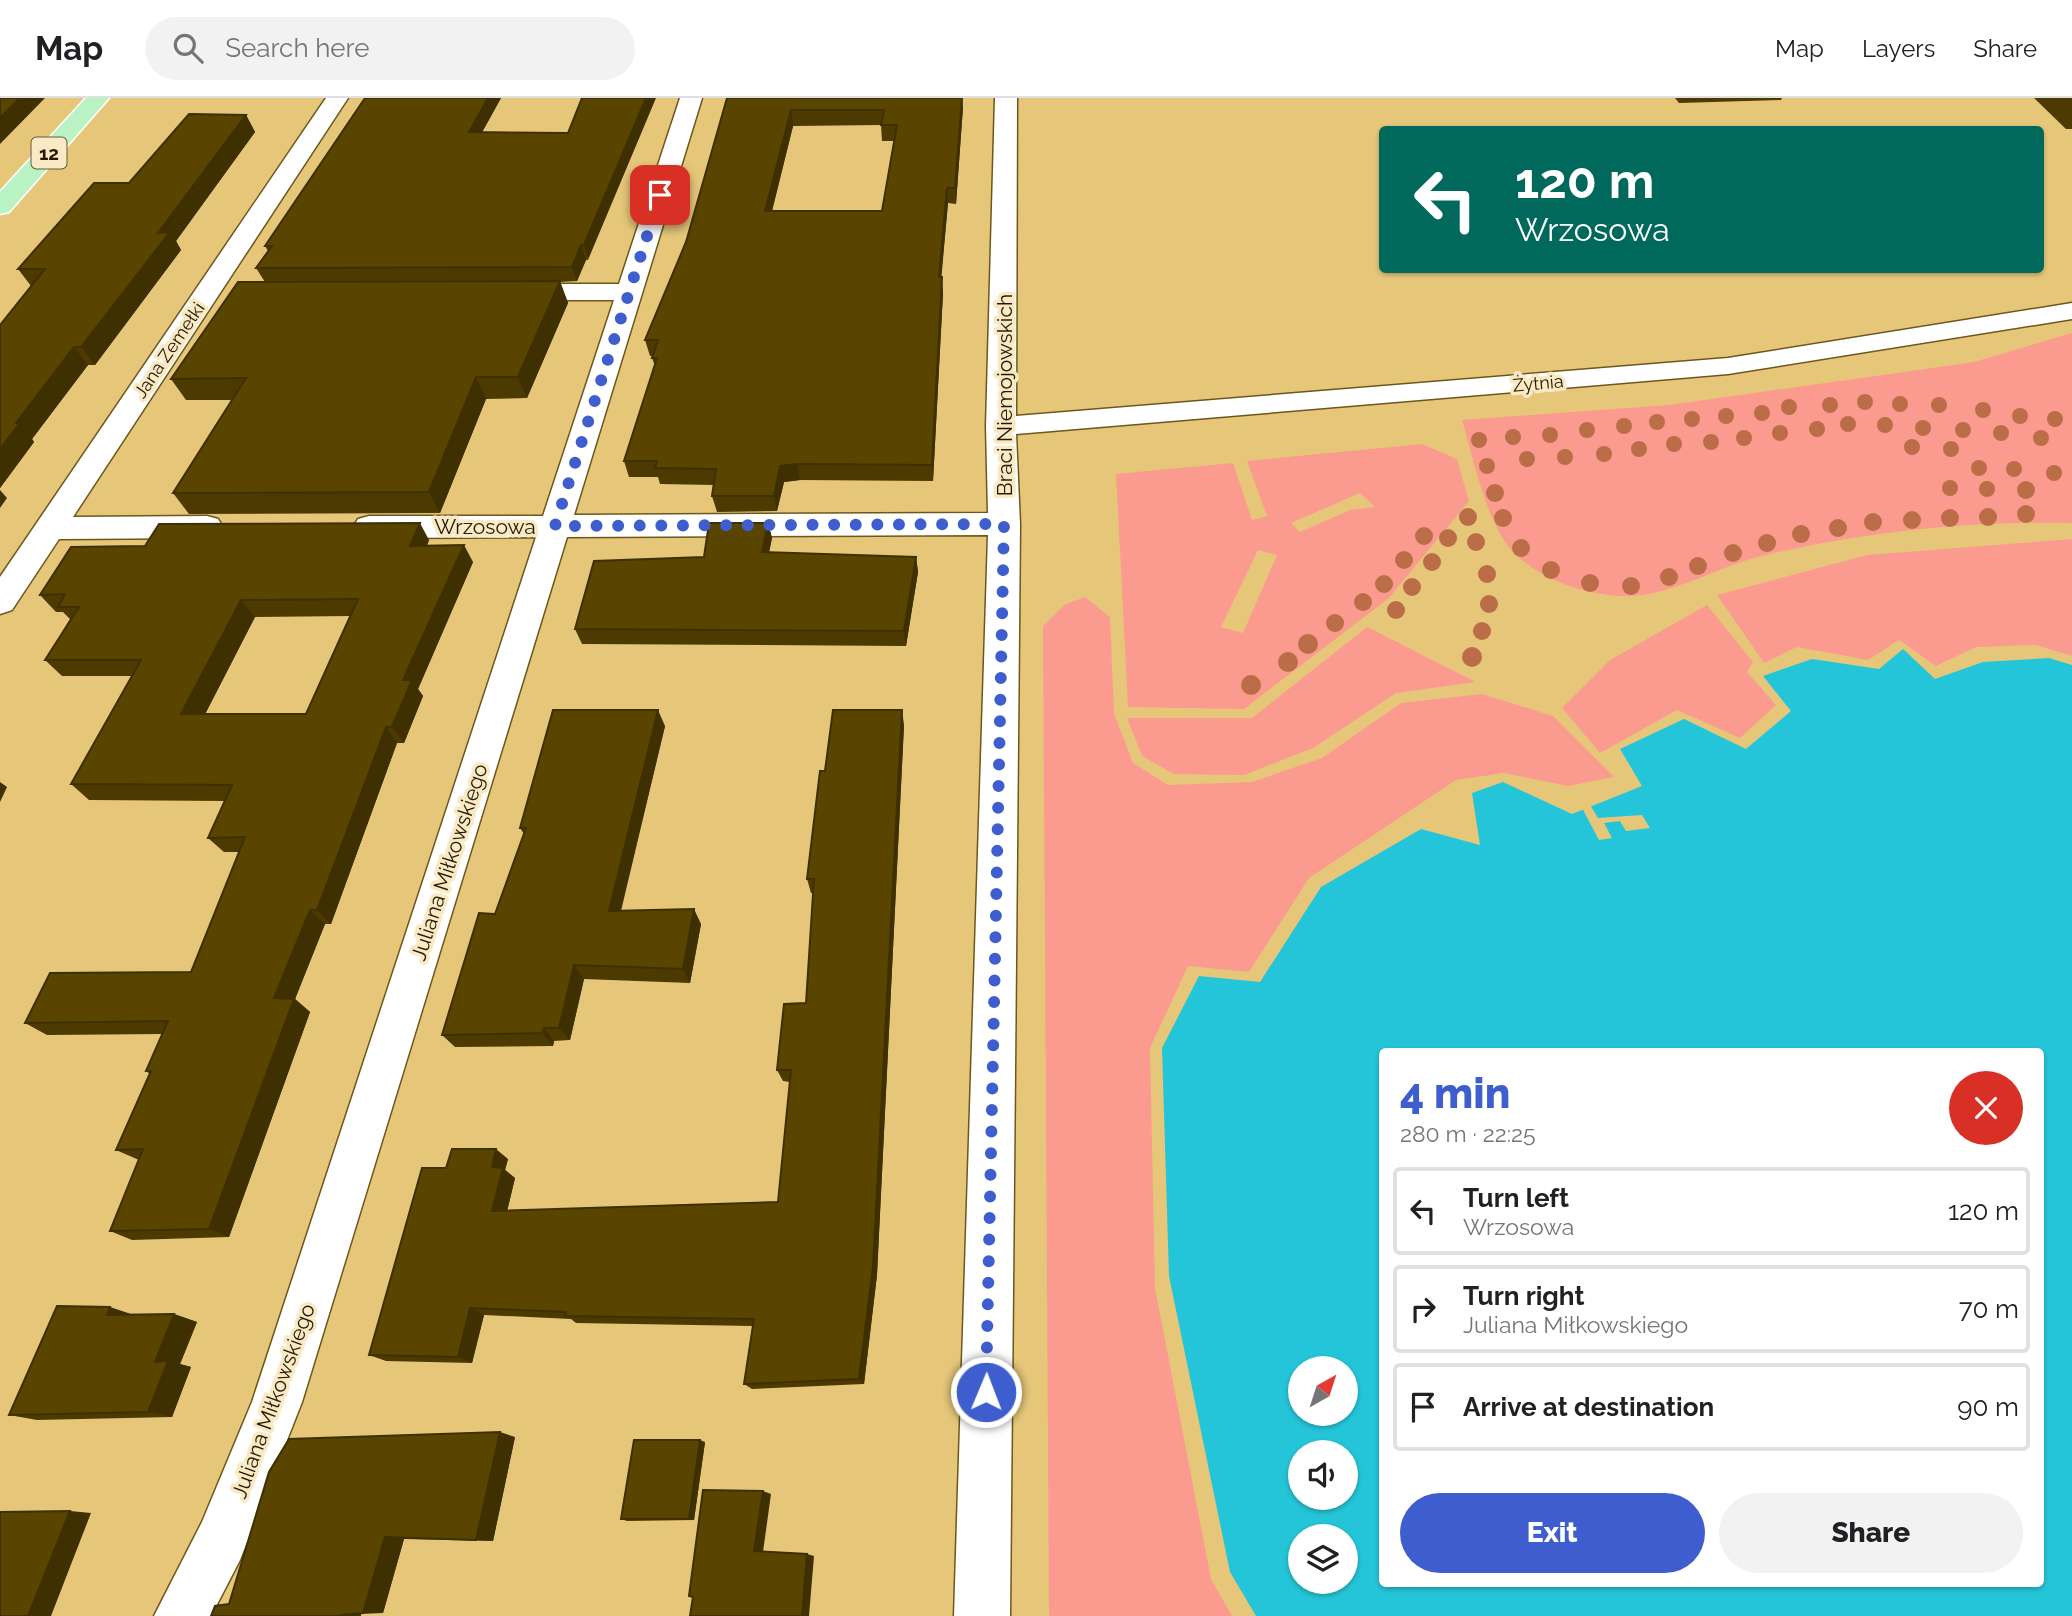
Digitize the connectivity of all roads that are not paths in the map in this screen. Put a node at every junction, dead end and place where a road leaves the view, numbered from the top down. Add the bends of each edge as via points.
1 (98, 98) edge
2 (337, 98) edge
3 (691, 98) edge
4 (1006, 98) edge
5 (0, 208) edge
6 (480, 292) edge
7 (630, 292) junction
8 (2072, 311) edge
9 (1002, 426) junction
10 (1004, 524) junction
11 (555, 526) junction
12 (241, 527) edge
13 (337, 527) edge
14 (50, 528) junction
15 (0, 602) edge
16 (182, 1616) edge
17 (982, 1616) edge

1 - 5 main road, 12
2 - 14 street, Jana Zemełki via 221,293
3 - 7 street, Juliana Miłkowskiego
4 - 9 street, Braci Niemojowskich
6 - 7 street
7 - 11 street, Juliana Miłkowskiego
8 - 9 street, Żytnia via 1728,366
9 - 10 street, Braci Niemojowskich
10 - 11 street, Wrzosowa
10 - 17 street, Braci Niemojowskich
11 - 13 street, Wrzosowa
11 - 16 street, Juliana Miłkowskiego via 277,1402 221,1541
12 - 14 street
14 - 15 street, Jana Zemełki

